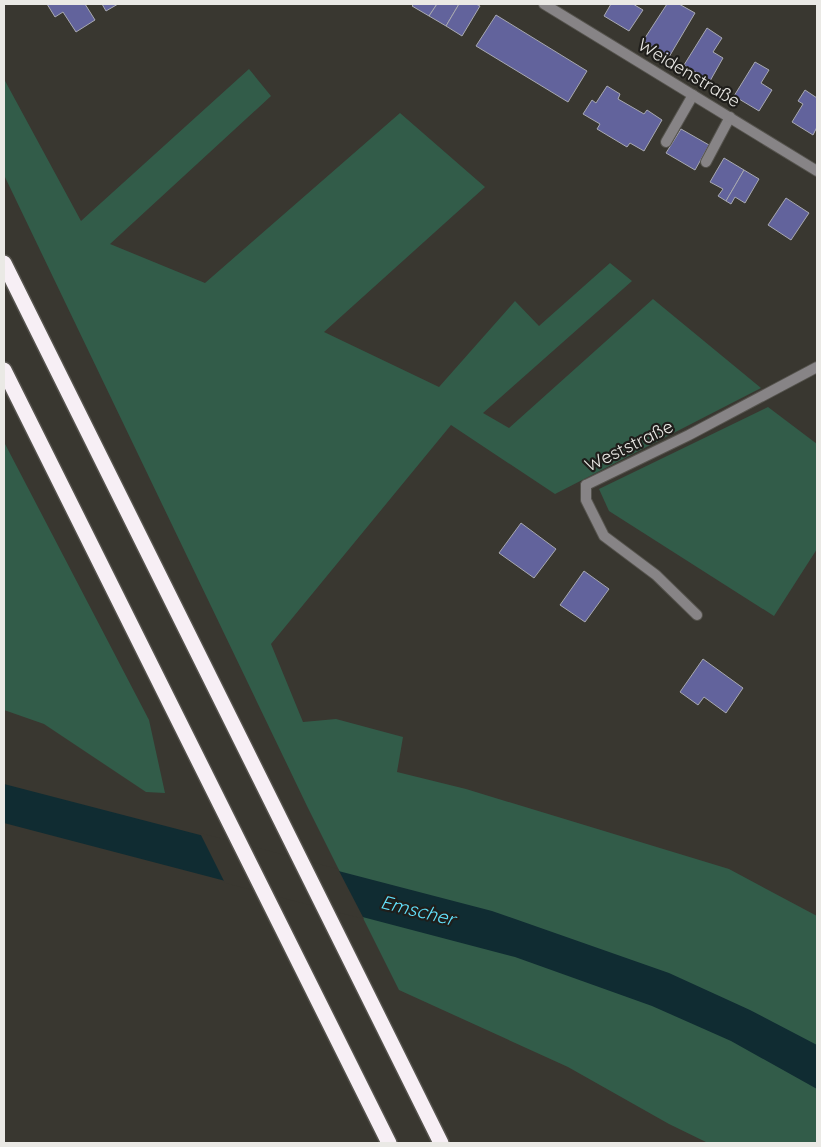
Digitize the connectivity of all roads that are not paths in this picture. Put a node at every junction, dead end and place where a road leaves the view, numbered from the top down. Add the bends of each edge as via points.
1 (544, 4) edge
2 (693, 95) junction
3 (730, 117) junction
4 (666, 142) dead end
5 (706, 162) dead end
6 (817, 171) edge
7 (4, 263) edge
8 (817, 367) edge
9 (4, 370) edge
10 (697, 615) dead end
11 (389, 1143) edge
12 (441, 1143) edge

1 - 2 street, Weidenstraße
2 - 3 street, Weidenstraße
2 - 4 street
3 - 5 street
3 - 6 street, Weidenstraße
7 - 12 highway
8 - 10 street, Weststraße via 586,485 586,500 604,536 656,575
9 - 11 highway

